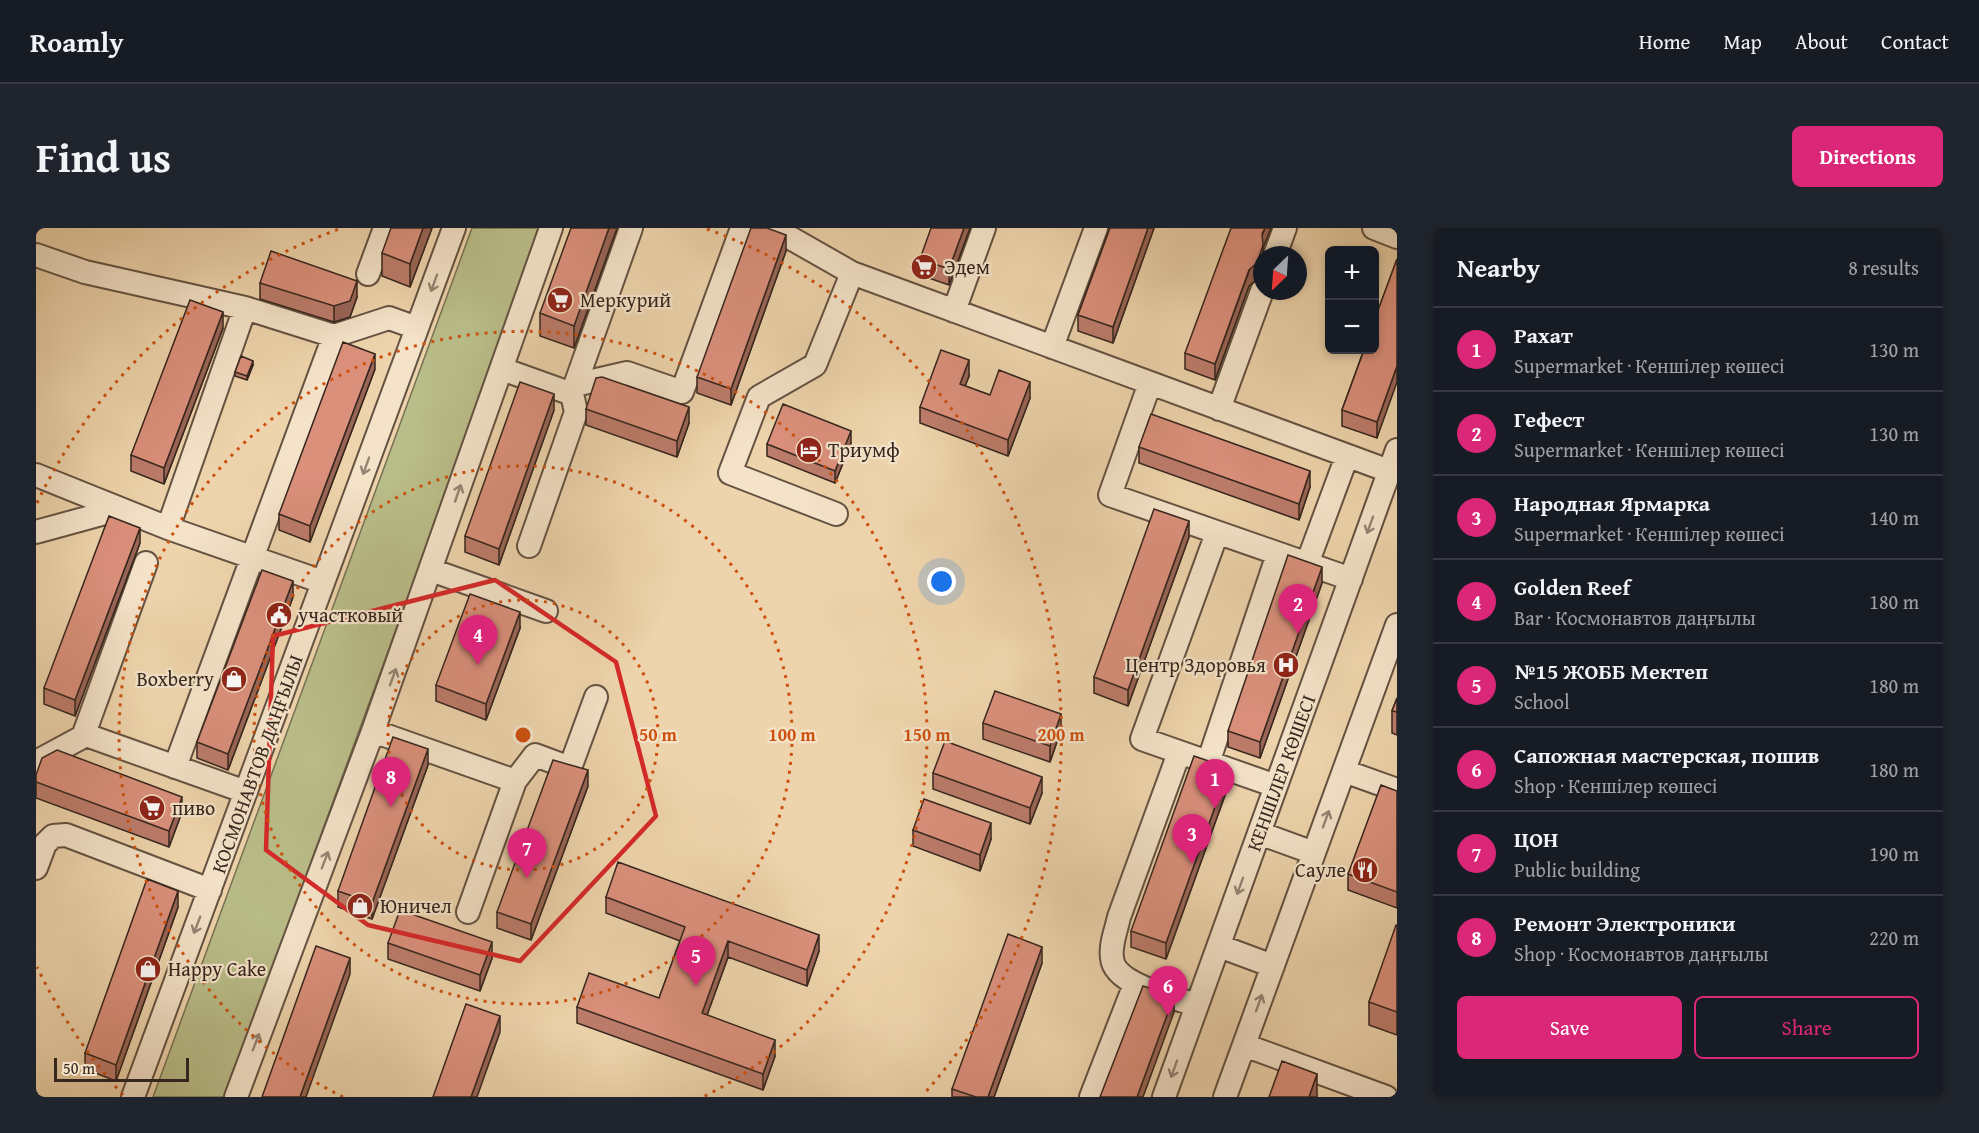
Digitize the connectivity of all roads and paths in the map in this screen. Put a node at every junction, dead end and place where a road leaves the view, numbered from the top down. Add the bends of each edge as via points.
1 (385, 228) edge
2 (454, 228) edge
3 (551, 228) edge
4 (631, 228) edge
5 (742, 228) edge
6 (773, 228) edge
7 (984, 228) edge
8 (1096, 228) edge
9 (1285, 228) edge
10 (1374, 228) edge
11 (802, 235) edge
12 (1397, 237) edge
13 (1278, 246) edge
14 (36, 255) edge
15 (852, 273) junction
16 (368, 274) dead end
17 (1259, 300) edge
18 (245, 308) junction
19 (954, 310) junction
20 (417, 328) junction
21 (334, 336) junction
22 (1052, 347) junction
23 (502, 369) junction
24 (1150, 383) junction
25 (574, 389) junction
26 (1219, 409) junction
27 (1347, 456) junction
28 (1393, 460) edge
29 (36, 475) edge
30 (120, 509) junction
31 (836, 514) dead end
32 (168, 528) junction
33 (36, 532) edge
34 (1217, 533) junction
35 (528, 546) dead end
36 (1278, 554) junction
37 (252, 557) junction
38 (146, 563) dead end
39 (1307, 564) junction
40 (431, 570) junction
41 (1351, 579) junction
42 (323, 582) junction
43 (546, 611) dead end
44 (1397, 625) edge
45 (596, 697) dead end
46 (374, 731) junction
47 (86, 735) junction
48 (1179, 753) junction
49 (36, 762) edge
50 (1208, 763) junction
51 (175, 767) junction
52 (1344, 771) junction
53 (514, 781) junction
54 (1276, 786) junction
55 (1397, 790) edge
56 (246, 792) junction
57 (1259, 833) junction
58 (1314, 853) junction
59 (36, 868) edge
60 (210, 890) junction
61 (468, 912) dead end
62 (1219, 946) junction
63 (1273, 966) junction
64 (1135, 984) junction
65 (1197, 1005) junction
66 (1244, 1046) junction
67 (1338, 1089) edge
68 (133, 1097) edge
69 (236, 1097) edge
70 (1091, 1097) edge
71 (1164, 1097) edge
72 (1225, 1097) edge
73 (1386, 1097) edge

1 - 16 street
2 -> 20 street, КОСМОНАВТОВ ДАҢҒЫЛЫ
3 - 23 street
4 - 25 street
5 - 25 street via 682,392 627,373
6 - 11 street
7 - 19 street
8 - 22 street
9 - 13 street
10 - 12 street
11 - 15 street
14 - 18 street via 85,272
15 - 19 street
15 - 31 street via 815,365 759,397 730,473
17 - 26 street
18 - 21 street
18 - 32 street
19 - 22 street
20 - 21 street via 389,318
20 -> 42 street, КОСМОНАВТОВ ДАҢҒЫЛЫ
21 - 37 street
22 - 24 street
23 - 25 street
40 -> 23 street
24 - 26 street
24 - 34 street via 1110,495
25 - 35 street via 576,412
26 - 27 street
27 - 28 street
27 - 39 street
28 -> 41 street, КЕНШІЛЕР КӨШЕСІ
29 - 30 street
30 - 32 street
30 - 33 street
32 - 37 street
34 - 36 street
34 - 48 street via 1142,739
36 - 39 street
36 - 50 street
37 - 42 street
37 - 51 street
38 - 47 street
39 - 41 street
40 - 43 street
46 -> 40 street
41 - 54 street, КЕНШІЛЕР КӨШЕСІ
42 - 56 street, КОСМОНАВТОВ ДАҢҒЫЛЫ
44 - 52 street
45 - 53 street via 570,768 535,755
46 - 53 street
69 -> 46 street
47 - 49 street
47 - 51 street
48 - 50 street
48 - 64 street via 1113,941 1114,969
50 - 54 street
51 - 56 street
52 - 55 street
58 -> 52 street
53 - 61 street
54 - 57 street, КЕНШІЛЕР КӨШЕСІ
56 - 60 street, КОСМОНАВТОВ ДАҢҒЫЛЫ
57 - 58 street
57 -> 62 street, КЕНШІЛЕР КӨШЕСІ
58 - 63 street
59 - 60 street via 52,836 66,835
60 -> 68 street, КОСМОНАВТОВ ДАҢҒЫЛЫ
62 - 63 street
62 - 65 street, КЕНШІЛЕР КӨШЕСІ
66 -> 63 street
64 - 65 street
64 - 70 street
65 -> 71 street, КЕНШІЛЕР КӨШЕСІ
66 - 67 street
66 - 72 street
67 - 73 street

